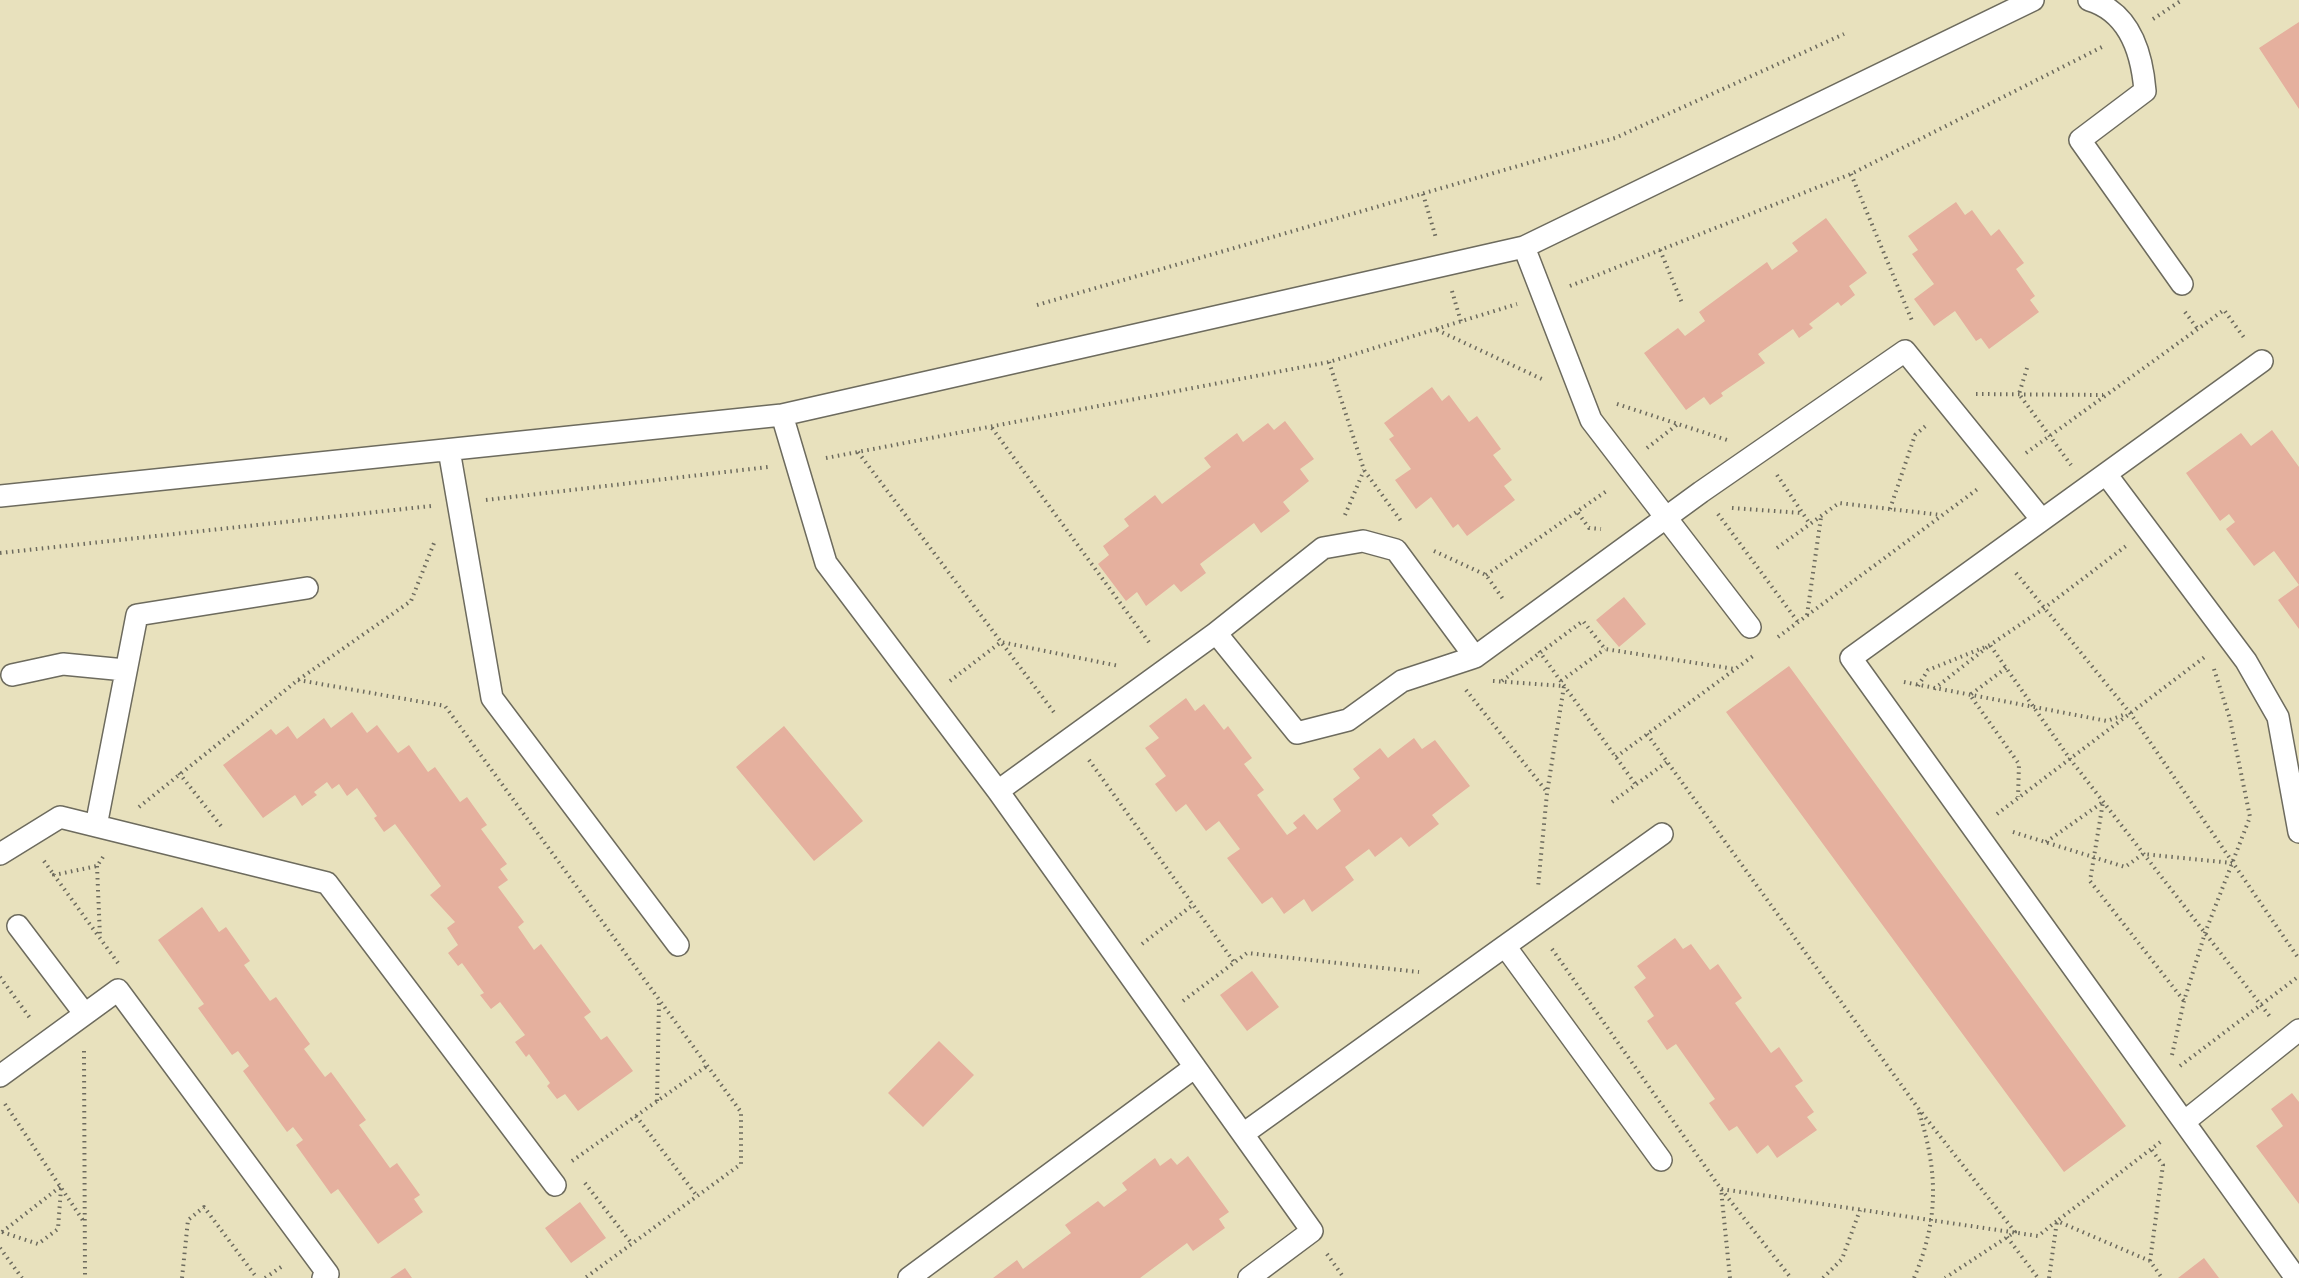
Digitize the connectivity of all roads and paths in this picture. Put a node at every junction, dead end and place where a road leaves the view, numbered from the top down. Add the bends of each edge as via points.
1 (2033, 0) edge
2 (2089, 0) edge
3 (1844, 34) dead end
4 (1851, 174) dead end
5 (1524, 247) junction
6 (1660, 250) dead end
7 (2182, 284) dead end
8 (1682, 303) dead end
9 (1038, 305) dead end
10 (1917, 328) dead end
11 (2262, 361) joint
12 (1329, 362) dead end
13 (2026, 368) dead end
14 (782, 415) junction
15 (1678, 424) dead end
16 (992, 428) dead end
17 (2049, 436) junction
18 (1735, 443) dead end
19 (1645, 449) dead end
20 (1726, 449) dead end
21 (449, 450) junction
22 (1760, 451) junction
23 (858, 452) dead end
24 (1364, 470) junction
25 (2002, 471) junction
26 (2106, 474) junction
27 (1616, 485) dead end
28 (2088, 488) junction
29 (0, 496) edge
30 (1707, 499) junction
31 (1578, 513) junction
32 (1803, 513) junction
33 (1345, 515) dead end
34 (1942, 515) junction
35 (1821, 516) junction
36 (1666, 518) junction
37 (2042, 520) junction
38 (1810, 524) junction
39 (1407, 529) dead end
40 (1608, 530) dead end
41 (2148, 530) junction
42 (1777, 548) dead end
43 (2000, 551) junction
44 (1486, 574) dead end
45 (307, 588) dead end
46 (2043, 609) junction
47 (1807, 616) junction
48 (1798, 622) junction
49 (1520, 624) junction
50 (1749, 627) dead end
51 (1216, 633) junction
52 (1001, 642) junction
53 (1771, 642) dead end
54 (1990, 645) junction
55 (1605, 649) junction
56 (1762, 649) dead end
57 (1475, 657) junction
58 (1447, 666) junction
59 (2006, 668) junction
60 (1735, 669) junction
61 (125, 670) junction
62 (1163, 671) junction
63 (1860, 672) junction
64 (12, 675) dead end
65 (298, 680) dead end
66 (1490, 681) dead end
67 (1501, 681) junction
68 (1561, 681) junction
69 (1564, 686) junction
70 (1918, 686) junction
71 (1934, 688) junction
72 (1970, 695) junction
73 (928, 698) junction
74 (2034, 707) junction
75 (2130, 713) junction
76 (1647, 734) junction
77 (1072, 737) junction
78 (1616, 757) junction
79 (2070, 759) junction
80 (1667, 762) junction
81 (179, 772) dead end
82 (1636, 785) junction
83 (998, 791) junction
84 (1547, 793) junction
85 (2018, 798) junction
86 (1612, 802) dead end
87 (2103, 802) junction
88 (96, 826) junction
89 (222, 828) dead end
90 (1975, 831) junction
91 (2299, 832) edge
92 (1662, 834) dead end
93 (2046, 842) junction
94 (38, 853) dead end
95 (0, 854) edge
96 (2143, 854) junction
97 (2094, 857) junction
98 (2232, 863) junction
99 (97, 866) dead end
100 (54, 875) dead end
101 (1194, 904) junction
102 (1534, 925) junction
103 (18, 926) dead end
104 (2205, 933) junction
105 (100, 938) dead end
106 (678, 945) dead end
107 (1505, 946) junction
108 (2299, 959) edge
109 (1120, 961) junction
110 (1234, 962) junction
111 (2299, 976) edge
112 (0, 977) edge
113 (1462, 977) junction
114 (659, 999) junction
115 (2184, 1001) junction
116 (2260, 1006) junction
117 (84, 1013) junction
118 (1161, 1018) junction
119 (36, 1026) dead end
120 (2294, 1034) edge
121 (707, 1066) junction
122 (1196, 1066) junction
123 (0, 1076) edge
124 (2157, 1084) junction
125 (0, 1097) edge
126 (657, 1102) junction
127 (1917, 1108) junction
128 (636, 1116) junction
129 (2184, 1122) junction
130 (1243, 1134) junction
131 (2151, 1149) junction
132 (1661, 1160) dead end
133 (576, 1172) dead end
134 (583, 1181) dead end
135 (555, 1185) dead end
136 (61, 1187) junction
137 (1721, 1189) junction
138 (697, 1196) junction
139 (1860, 1210) junction
140 (1932, 1221) junction
141 (2057, 1221) junction
142 (85, 1222) junction
143 (2014, 1232) junction
144 (1, 1233) edge
145 (2007, 1237) junction
146 (632, 1244) junction
147 (0, 1248) edge
148 (2150, 1261) junction
149 (21, 1278) edge
150 (85, 1278) edge
151 (182, 1278) edge
152 (257, 1278) edge
153 (323, 1278) edge
154 (585, 1278) edge
155 (909, 1278) edge
156 (1249, 1278) edge
157 (1730, 1278) edge
158 (1791, 1278) edge
159 (1823, 1278) edge
160 (1914, 1278) edge
161 (1946, 1278) edge
162 (2038, 1278) edge
163 (2049, 1278) edge
164 (2162, 1278) edge
165 (2296, 1278) edge

1 - 5 lane
2 - 7 lane via 2114,15 2130,33 2143,61 2145,91 2080,140
3 - 9 path via 1615,138
4 - 10 path
5 - 14 lane
5 - 36 lane via 1591,420
6 - 8 path
11 - 17 path via 2223,310
11 - 26 lane
12 - 24 path
13 - 17 path via 2019,394
14 - 21 lane
14 - 73 lane via 826,563
15 - 19 path
16 - 62 path
17 - 25 path
17 - 28 path
18 - 20 path
21 - 29 lane
21 - 106 lane via 492,698
22 - 25 lane via 1905,351
22 - 30 lane
22 - 32 path
23 - 52 path
24 - 33 path
24 - 39 path
25 - 34 path
25 - 37 lane
26 - 28 lane
26 - 41 lane
27 - 31 path
28 - 37 lane
30 - 32 path
30 - 36 lane
30 - 48 path
31 - 40 path via 1589,528
31 - 44 path
32 - 38 path
34 - 35 path via 1839,504
34 - 47 path
35 - 38 path
35 - 47 path
36 - 49 lane
36 - 50 lane
37 - 43 lane
38 - 42 path
41 - 46 path
41 - 91 lane via 2246,661 2278,717
43 - 46 path
43 - 63 lane via 1851,658
45 - 61 lane via 137,615
46 - 54 path
46 - 75 path
47 - 48 path
48 - 53 path
49 - 57 lane
49 - 68 path
51 - 57 lane via 1323,548 1363,541 1396,550
51 - 58 lane via 1298,733 1348,720 1402,681
51 - 62 lane
52 - 62 path
52 - 73 path
52 - 77 path
54 - 59 path
54 - 70 path via 1928,670
54 - 71 path
55 - 60 path
55 - 67 path via 1583,621
55 - 68 path
56 - 60 path
57 - 58 lane
58 - 84 path
59 - 72 path
59 - 74 path
60 - 76 path
61 - 64 lane via 63,664
61 - 88 lane
62 - 77 lane
63 - 70 path
63 - 90 lane
65 - 114 path via 445,706
66 - 67 path
67 - 69 path
68 - 69 path
69 - 78 path
69 - 84 path
70 - 71 path
71 - 72 path
72 - 74 path
72 - 85 path via 2019,764
73 - 83 lane
74 - 75 path via 2107,721
74 - 79 path
75 - 79 path
75 - 98 path
75 - 98 path via 2209,653 2230,719 2250,817
76 - 78 path
76 - 80 path
77 - 83 lane
77 - 101 path
78 - 82 path
79 - 85 path
79 - 87 path
80 - 82 path
80 - 127 path
81 - 89 path
82 - 86 path
83 - 109 lane
84 - 102 path
85 - 90 path
87 - 93 path
87 - 96 path
87 - 97 path
88 - 95 lane via 60,818
88 - 135 lane via 327,884
90 - 93 path via 2005,829
90 - 124 lane
92 - 102 lane
93 - 97 path
94 - 100 path
96 - 97 path via 2125,867
96 - 98 path
96 - 104 path
97 - 115 path via 2090,881
98 - 104 path
98 - 108 path
99 - 105 path
101 - 109 path
101 - 110 path
102 - 107 lane
102 - 137 path
103 - 117 lane
104 - 115 path
104 - 116 path
107 - 113 lane
107 - 132 lane
109 - 118 lane
110 - 113 path via 1247,953
110 - 118 path
111 - 116 path
112 - 119 path
113 - 130 lane
114 - 121 path
114 - 126 path
115 - 124 path via 2172,1057
116 - 120 path
116 - 124 path
117 - 123 lane
117 - 142 path
117 - 153 lane via 118,990 328,1274
118 - 122 lane
120 - 129 lane
121 - 126 path
121 - 138 path via 741,1112 741,1164
122 - 130 lane
122 - 155 lane
124 - 129 lane
125 - 136 path
126 - 128 path
127 - 140 path via 1929,1145 1935,1183
127 - 143 path
128 - 133 path via 569,1163
128 - 138 path
129 - 131 path
129 - 165 lane
130 - 156 lane via 1312,1231
131 - 141 path
131 - 148 path via 2163,1166
134 - 146 path
136 - 142 path
136 - 144 path
136 - 144 path via 58,1228 38,1244
137 - 139 path
137 - 157 path
137 - 158 path
138 - 146 path
139 - 140 path
139 - 159 path via 1842,1259
140 - 143 path
140 - 160 path
141 - 143 path via 2038,1236
141 - 148 path
141 - 163 path
142 - 150 path
143 - 145 path
145 - 161 path
145 - 162 path
146 - 154 path
147 - 149 path
148 - 164 path
151 - 152 path via 188,1220 204,1207

